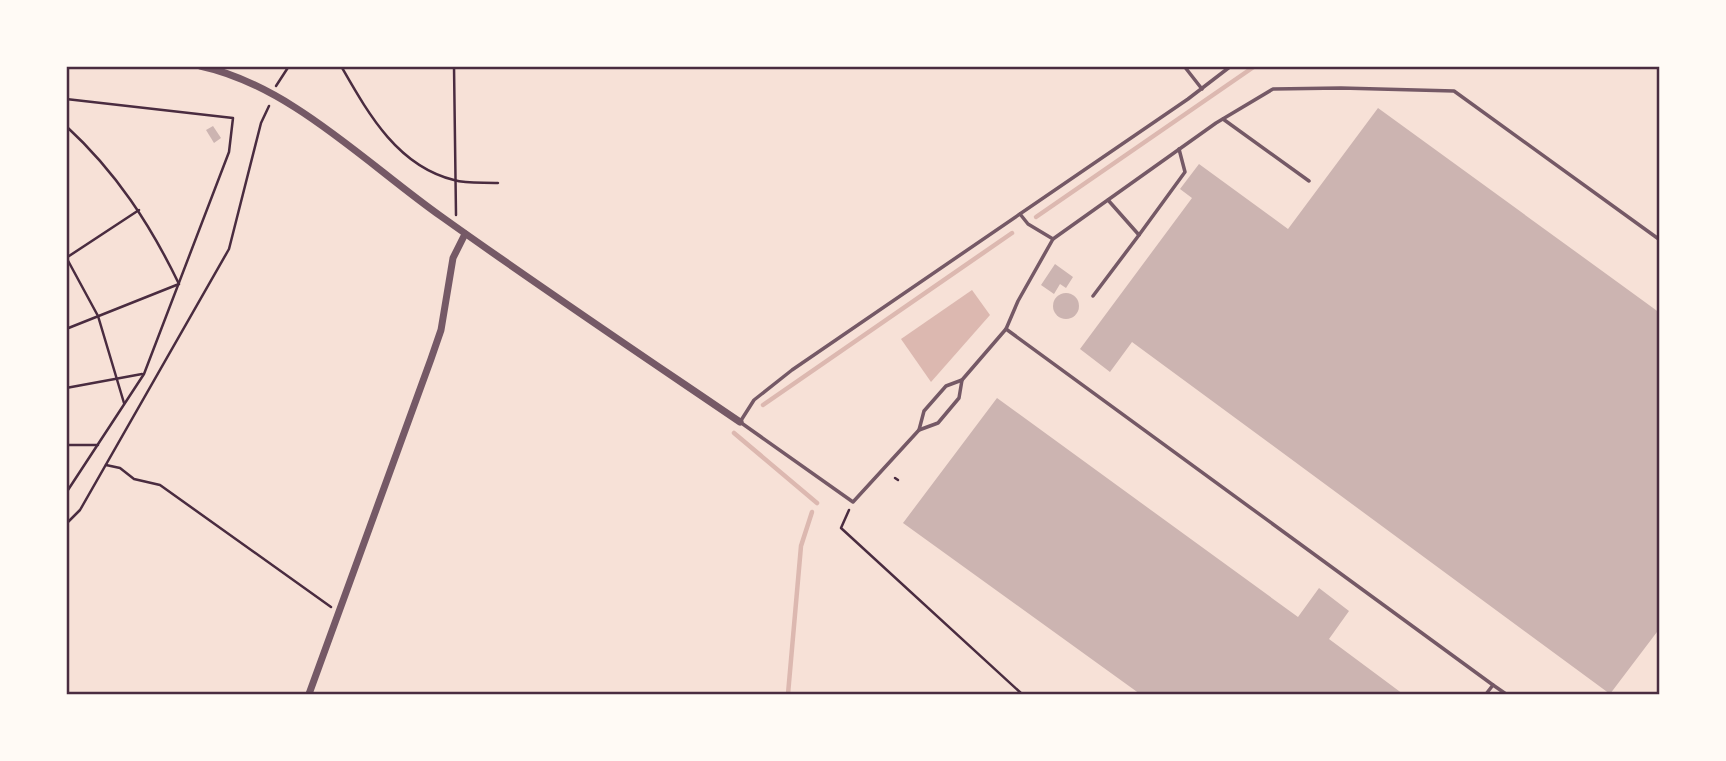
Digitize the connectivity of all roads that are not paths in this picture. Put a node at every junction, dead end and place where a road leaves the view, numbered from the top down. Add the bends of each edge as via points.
1 (200, 66) edge
2 (1184, 66) edge
3 (1231, 66) edge
4 (1202, 89) junction
5 (1223, 119) junction
6 (1179, 149) junction
7 (1309, 181) dead end
8 (1108, 200) junction
9 (1020, 214) junction
10 (465, 234) junction
11 (1139, 235) junction
12 (1053, 239) junction
13 (1660, 240) edge
14 (1093, 296) dead end
15 (1006, 329) junction
16 (962, 380) junction
17 (740, 422) junction
18 (919, 430) junction
19 (1493, 685) junction
20 (309, 695) edge
21 (1486, 695) edge
22 (1506, 695) edge

1 - 10 street via 273,95
2 - 4 lane
3 - 4 lane
4 - 9 lane
5 - 6 lane
5 - 7 lane
5 - 13 lane via 1273,89 1454,91
6 - 8 lane
6 - 11 lane via 1185,172
8 - 11 lane
8 - 12 lane
9 - 12 lane
9 - 17 lane via 782,377 754,401
10 - 17 street
10 - 20 street via 453,258 441,330
11 - 14 lane
12 - 15 lane
15 - 16 lane
15 - 19 lane
16 - 18 lane via 946,386 924,411
16 - 18 lane via 956,401 938,423
17 - 18 lane via 853,502
19 - 21 lane
19 - 22 lane

